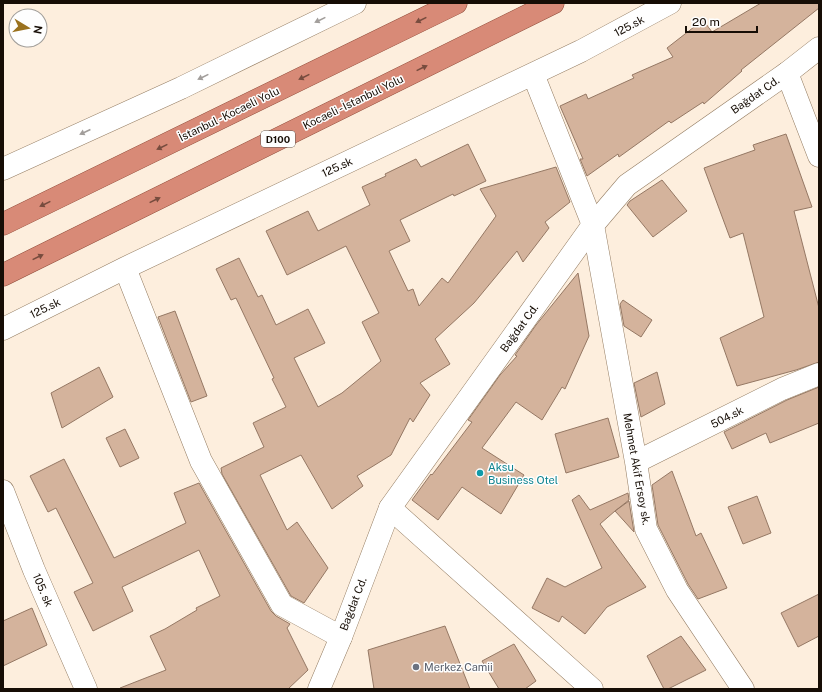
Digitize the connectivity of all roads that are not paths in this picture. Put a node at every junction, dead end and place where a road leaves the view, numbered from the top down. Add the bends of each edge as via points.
1 (355, 3) edge
2 (456, 3) edge
3 (552, 3) edge
4 (670, 3) edge
5 (819, 48) edge
6 (787, 73) junction
7 (533, 74) junction
8 (819, 156) edge
9 (3, 169) edge
10 (3, 224) edge
11 (593, 226) junction
12 (125, 268) junction
13 (3, 274) edge
14 (3, 329) edge
15 (819, 374) edge
16 (636, 462) junction
17 (3, 491) edge
18 (390, 508) junction
19 (341, 636) junction
20 (86, 689) edge
21 (319, 689) edge
22 (592, 689) edge
23 (743, 689) edge

1 -> 9 street via 181,88
2 -> 10 highway, İstanbul - Kocaeli Yolu
13 -> 3 highway, Kocaeli - İstanbul Yolu / D100
4 - 7 street, 125.sk
5 - 6 street, Bağdat Cd.
6 - 8 street
6 - 11 street, Bağdat Cd. via 627,185
7 - 11 street, Mehmet Akif Ersoy sk.
7 - 12 street, 125.sk
11 - 16 street, Mehmet Akif Ersoy sk.
11 - 18 street, Bağdat Cd.
12 - 14 street, 125.sk
12 - 19 street via 201,461 282,605
15 - 16 street, 504.sk via 782,389
16 - 23 street, Mehmet Akif Ersoy sk. via 646,529 677,590
17 - 20 street, 105. sk
18 - 19 street, Bağdat Cd.
18 - 22 street
19 - 21 street, Bağdat Cd.

